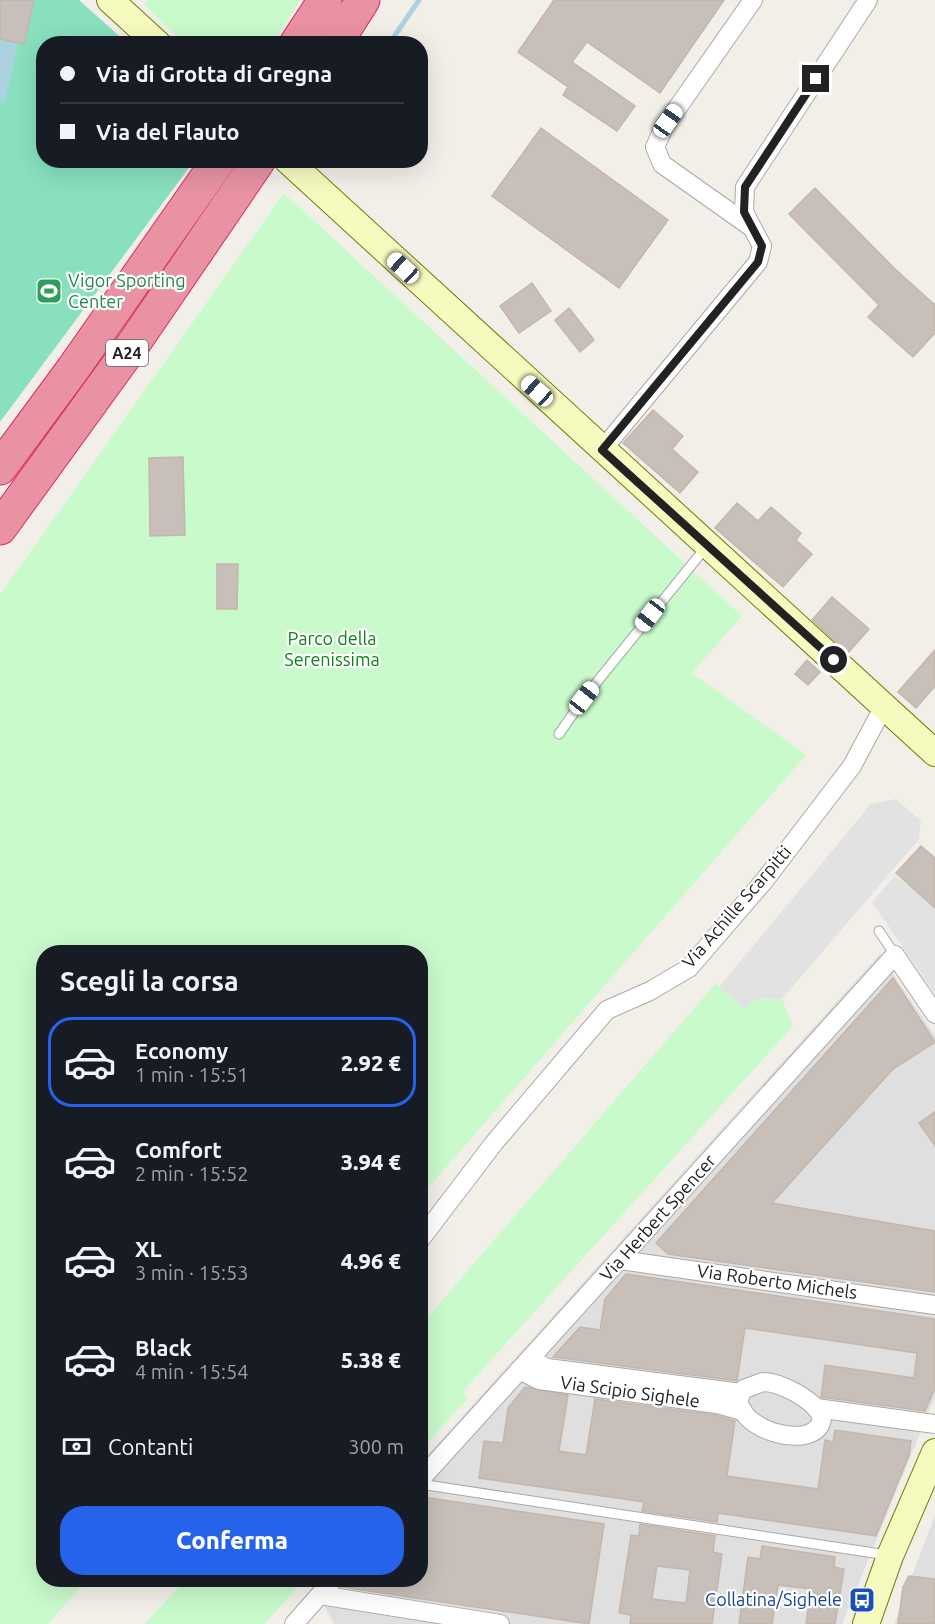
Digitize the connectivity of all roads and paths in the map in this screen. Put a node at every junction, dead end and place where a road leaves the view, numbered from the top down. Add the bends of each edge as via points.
1 (110, 0) edge
2 (325, 0) edge
3 (363, 0) edge
4 (753, 0) edge
5 (868, 0) edge
6 (149, 36) edge
7 (301, 36) edge
8 (341, 36) edge
9 (213, 168) edge
10 (254, 168) edge
11 (295, 168) edge
12 (752, 228) junction
13 (602, 450) junction
14 (0, 468) edge
15 (0, 528) edge
16 (708, 545) junction
17 (884, 705) junction
18 (559, 734) dead end
19 (935, 753) edge
20 (879, 931) dead end
21 (895, 955) junction
22 (935, 1014) edge
23 (428, 1230) edge
24 (620, 1260) junction
25 (935, 1305) edge
26 (525, 1364) junction
27 (742, 1402) junction
28 (819, 1415) junction
29 (935, 1424) edge
30 (935, 1436) edge
31 (935, 1452) edge
32 (428, 1473) edge
33 (428, 1483) edge
34 (890, 1556) junction
35 (327, 1587) edge
36 (320, 1595) junction
37 (294, 1624) edge
38 (500, 1624) edge
39 (866, 1624) edge

1 - 6 street
2 - 7 highway
3 - 8 highway
4 - 12 street via 664,127 655,147 662,164
5 - 12 street via 748,181 743,208
9 - 14 highway, A24
10 - 15 highway, A24
11 - 13 street
12 - 13 street via 762,246 758,262
13 - 16 street
16 - 17 street
16 - 18 lane
17 - 19 street
17 - 23 street, Via Achille Scarpitti via 852,766 764,881 688,968 607,1010 494,1143
20 - 21 lane
21 - 22 street
21 - 24 street, Via Herbert Spencer
24 - 25 street, Via Roberto Michels
24 - 26 street, Via Herbert Spencer
26 - 27 street, Via Scipio Sighele via 539,1380 717,1404
26 - 32 street, Via Herbert Spencer
27 - 28 street, Via Scipio Sighele via 749,1386 771,1382
27 - 28 street, Via Scipio Sighele via 755,1424 784,1435 808,1434
28 - 29 street, Via Scipio Sighele
28 - 30 street, Via Scipio Sighele
31 - 34 street
33 - 34 lane
34 - 39 street
35 - 36 street
36 - 37 street
36 - 38 street

